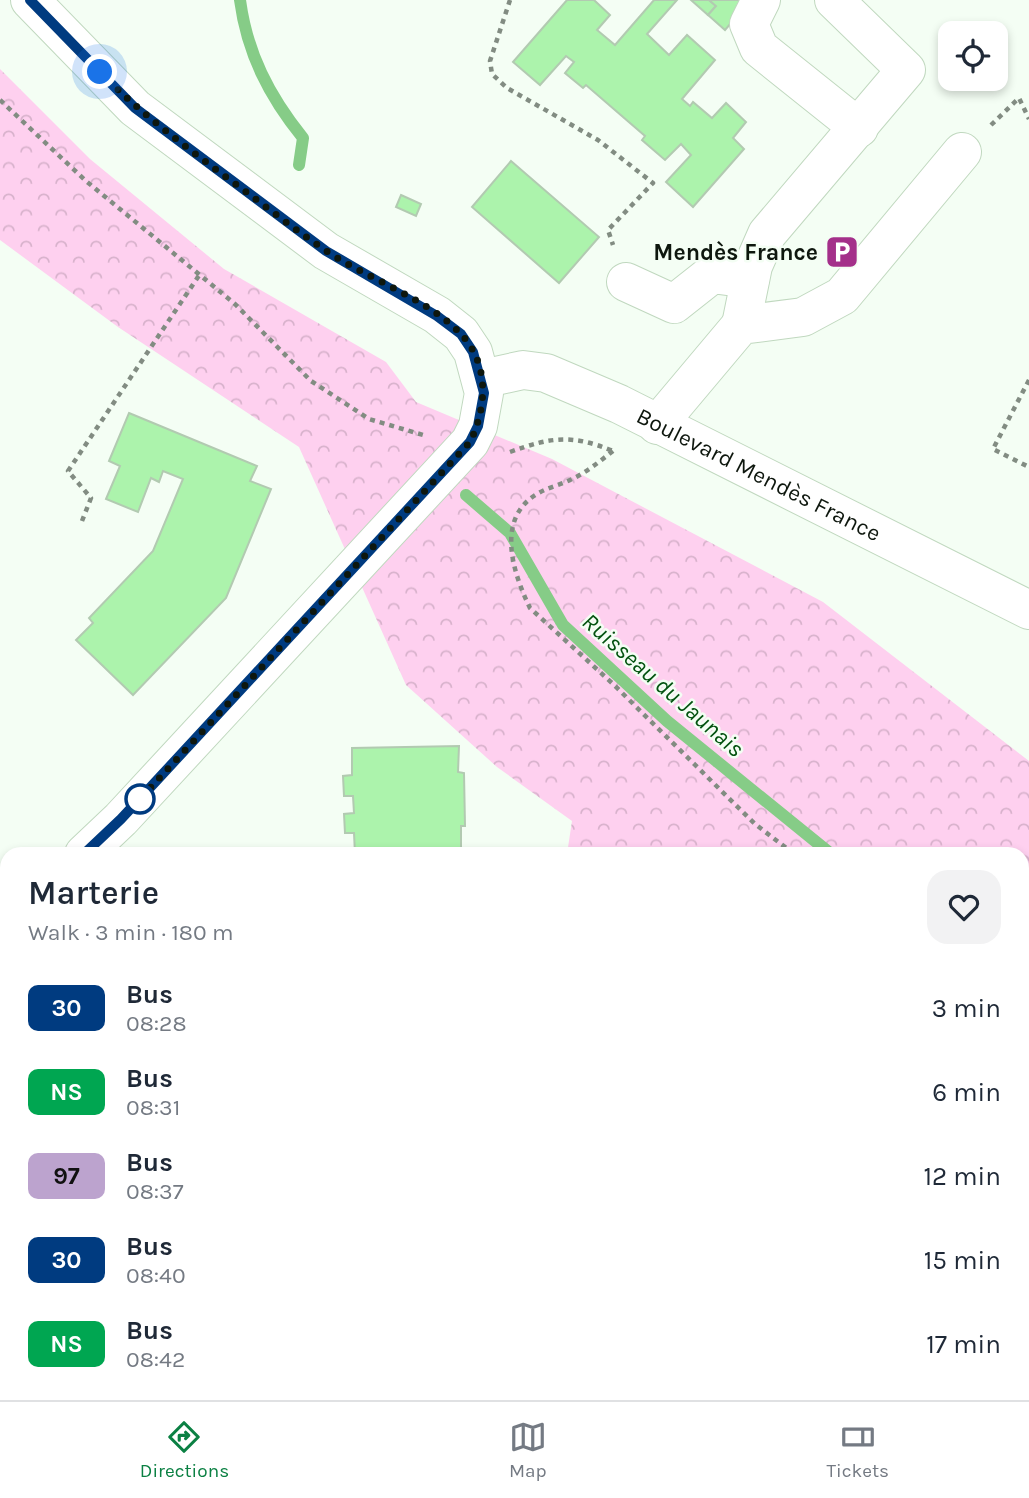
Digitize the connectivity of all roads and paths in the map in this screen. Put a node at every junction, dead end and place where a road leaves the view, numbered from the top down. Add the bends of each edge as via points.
1 (30, 0) edge
2 (510, 0) edge
3 (761, 0) edge
4 (834, 0) edge
5 (0, 100) edge
6 (1029, 119) edge
7 (859, 128) junction
8 (962, 152) joint
9 (200, 274) junction
10 (750, 279) junction
11 (626, 282) joint
12 (741, 325) junction
13 (482, 379) junction
14 (1029, 380) edge
15 (651, 422) junction
16 (613, 451) junction
17 (460, 452) junction
18 (1029, 467) edge
19 (82, 521) dead end
20 (1029, 610) edge
21 (91, 847) edge
22 (785, 847) edge

1 - 13 street via 135,108 326,251 461,334
2 - 11 path via 490,61 492,74 507,88 597,140 653,183 608,230
3 - 7 street via 749,24 759,48
4 - 7 street via 906,70
5 - 9 path via 86,181
6 - 8 path via 1019,98
7 - 10 street via 767,234
8 - 12 street via 842,296 803,317
9 - 17 path via 311,381 369,419 440,440
9 - 19 path via 68,471 91,498
10 - 11 street via 712,274 674,304
10 - 12 street
12 - 15 street
13 - 15 street, Boulevard Mendès France via 523,370 546,373
13 - 17 street via 480,418 470,442
14 - 18 path via 993,449
15 - 16 path
15 - 20 street, Boulevard Mendès France
16 - 17 path via 570,438 546,440 494,458 481,469
16 - 22 path via 570,481 535,495 521,508 512,527 513,572 530,608 755,824
17 - 21 street

